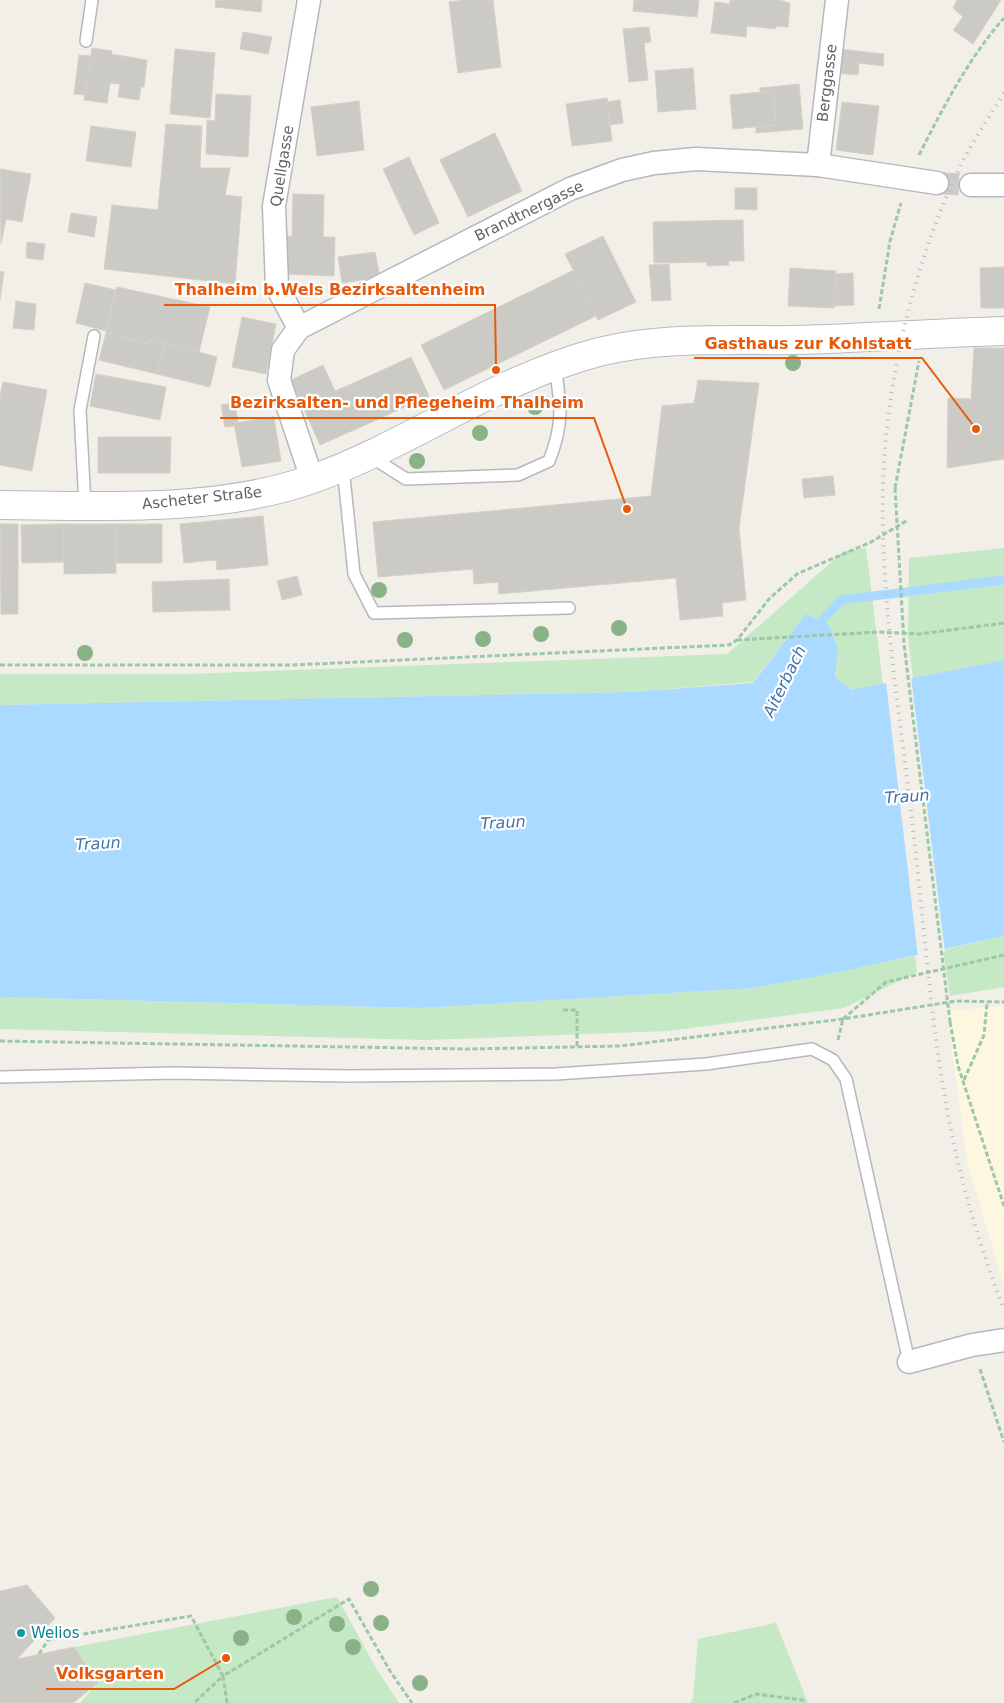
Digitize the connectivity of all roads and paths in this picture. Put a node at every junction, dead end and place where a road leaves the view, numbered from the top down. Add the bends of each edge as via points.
1 (92, 0) edge
2 (309, 0) edge
3 (837, 0) edge
4 (86, 41) dead end
5 (818, 165) junction
6 (937, 183) tunnel mouth
7 (1004, 185) edge
8 (971, 186) tunnel mouth
9 (299, 328) junction
10 (1004, 331) edge
11 (94, 336) dead end
12 (926, 358) dead end
13 (555, 366) junction
14 (370, 456) junction
15 (343, 467) junction
16 (312, 479) junction
17 (0, 505) edge
18 (85, 506) junction
19 (908, 520) dead end
20 (569, 608) dead end
21 (1004, 623) edge
22 (737, 640) junction
23 (0, 666) edge
24 (1004, 954) edge
25 (987, 1002) junction
26 (1004, 1002) edge
27 (563, 1010) dead end
28 (843, 1019) junction
29 (0, 1042) edge
30 (577, 1047) junction
31 (0, 1077) edge
32 (964, 1081) junction
33 (1004, 1206) edge
34 (1004, 1340) edge
35 (972, 1345) junction
36 (910, 1362) joint
37 (1004, 1442) edge
38 (39, 1654) dead end
39 (223, 1676) junction
40 (194, 1703) edge
41 (226, 1703) edge
42 (412, 1703) edge
43 (734, 1703) edge
44 (806, 1703) edge

1 - 4 lane
2 - 9 street, Quellgasse via 274,206 277,287
3 - 5 street, Berggasse
5 - 6 street, Brandtnergasse
5 - 9 street, Brandtnergasse via 696,159 622,170 570,188
7 - 8 street
9 - 16 street, Brandtnergasse via 283,350 279,380
10 - 13 main road, Ascheter Straße via 679,342 600,352
11 - 18 lane via 80,410
12 - 32 path, bridge via 919,361 895,488 904,644 950,1022
13 - 14 main road, Ascheter Straße via 506,387
13 - 14 lane via 561,407 558,437 549,461 518,475 406,478
14 - 15 main road, Ascheter Straße
15 - 16 main road, Ascheter Straße
15 - 20 lane via 354,574 374,614
16 - 18 main road, Ascheter Straße via 270,491 221,499
17 - 18 main road, Ascheter Straße
19 - 22 path via 870,542 797,574 769,599
21 - 22 path via 919,634 860,633
22 - 23 path via 729,645 293,666
24 - 28 path via 886,982
25 - 26 path
25 - 28 path via 956,1001
25 - 32 path via 984,1035
27 - 30 path via 576,1010
28 - 30 path via 620,1046
29 - 30 path via 468,1049
31 - 36 lane via 173,1073 349,1076 556,1074 706,1064 812,1049 833,1060 846,1080
32 - 33 path
34 - 35 street
35 - 36 street
35 - 37 path
38 - 39 path via 48,1640 191,1616
39 - 40 path
39 - 41 path
39 - 42 path via 349,1599
43 - 44 path via 756,1694

